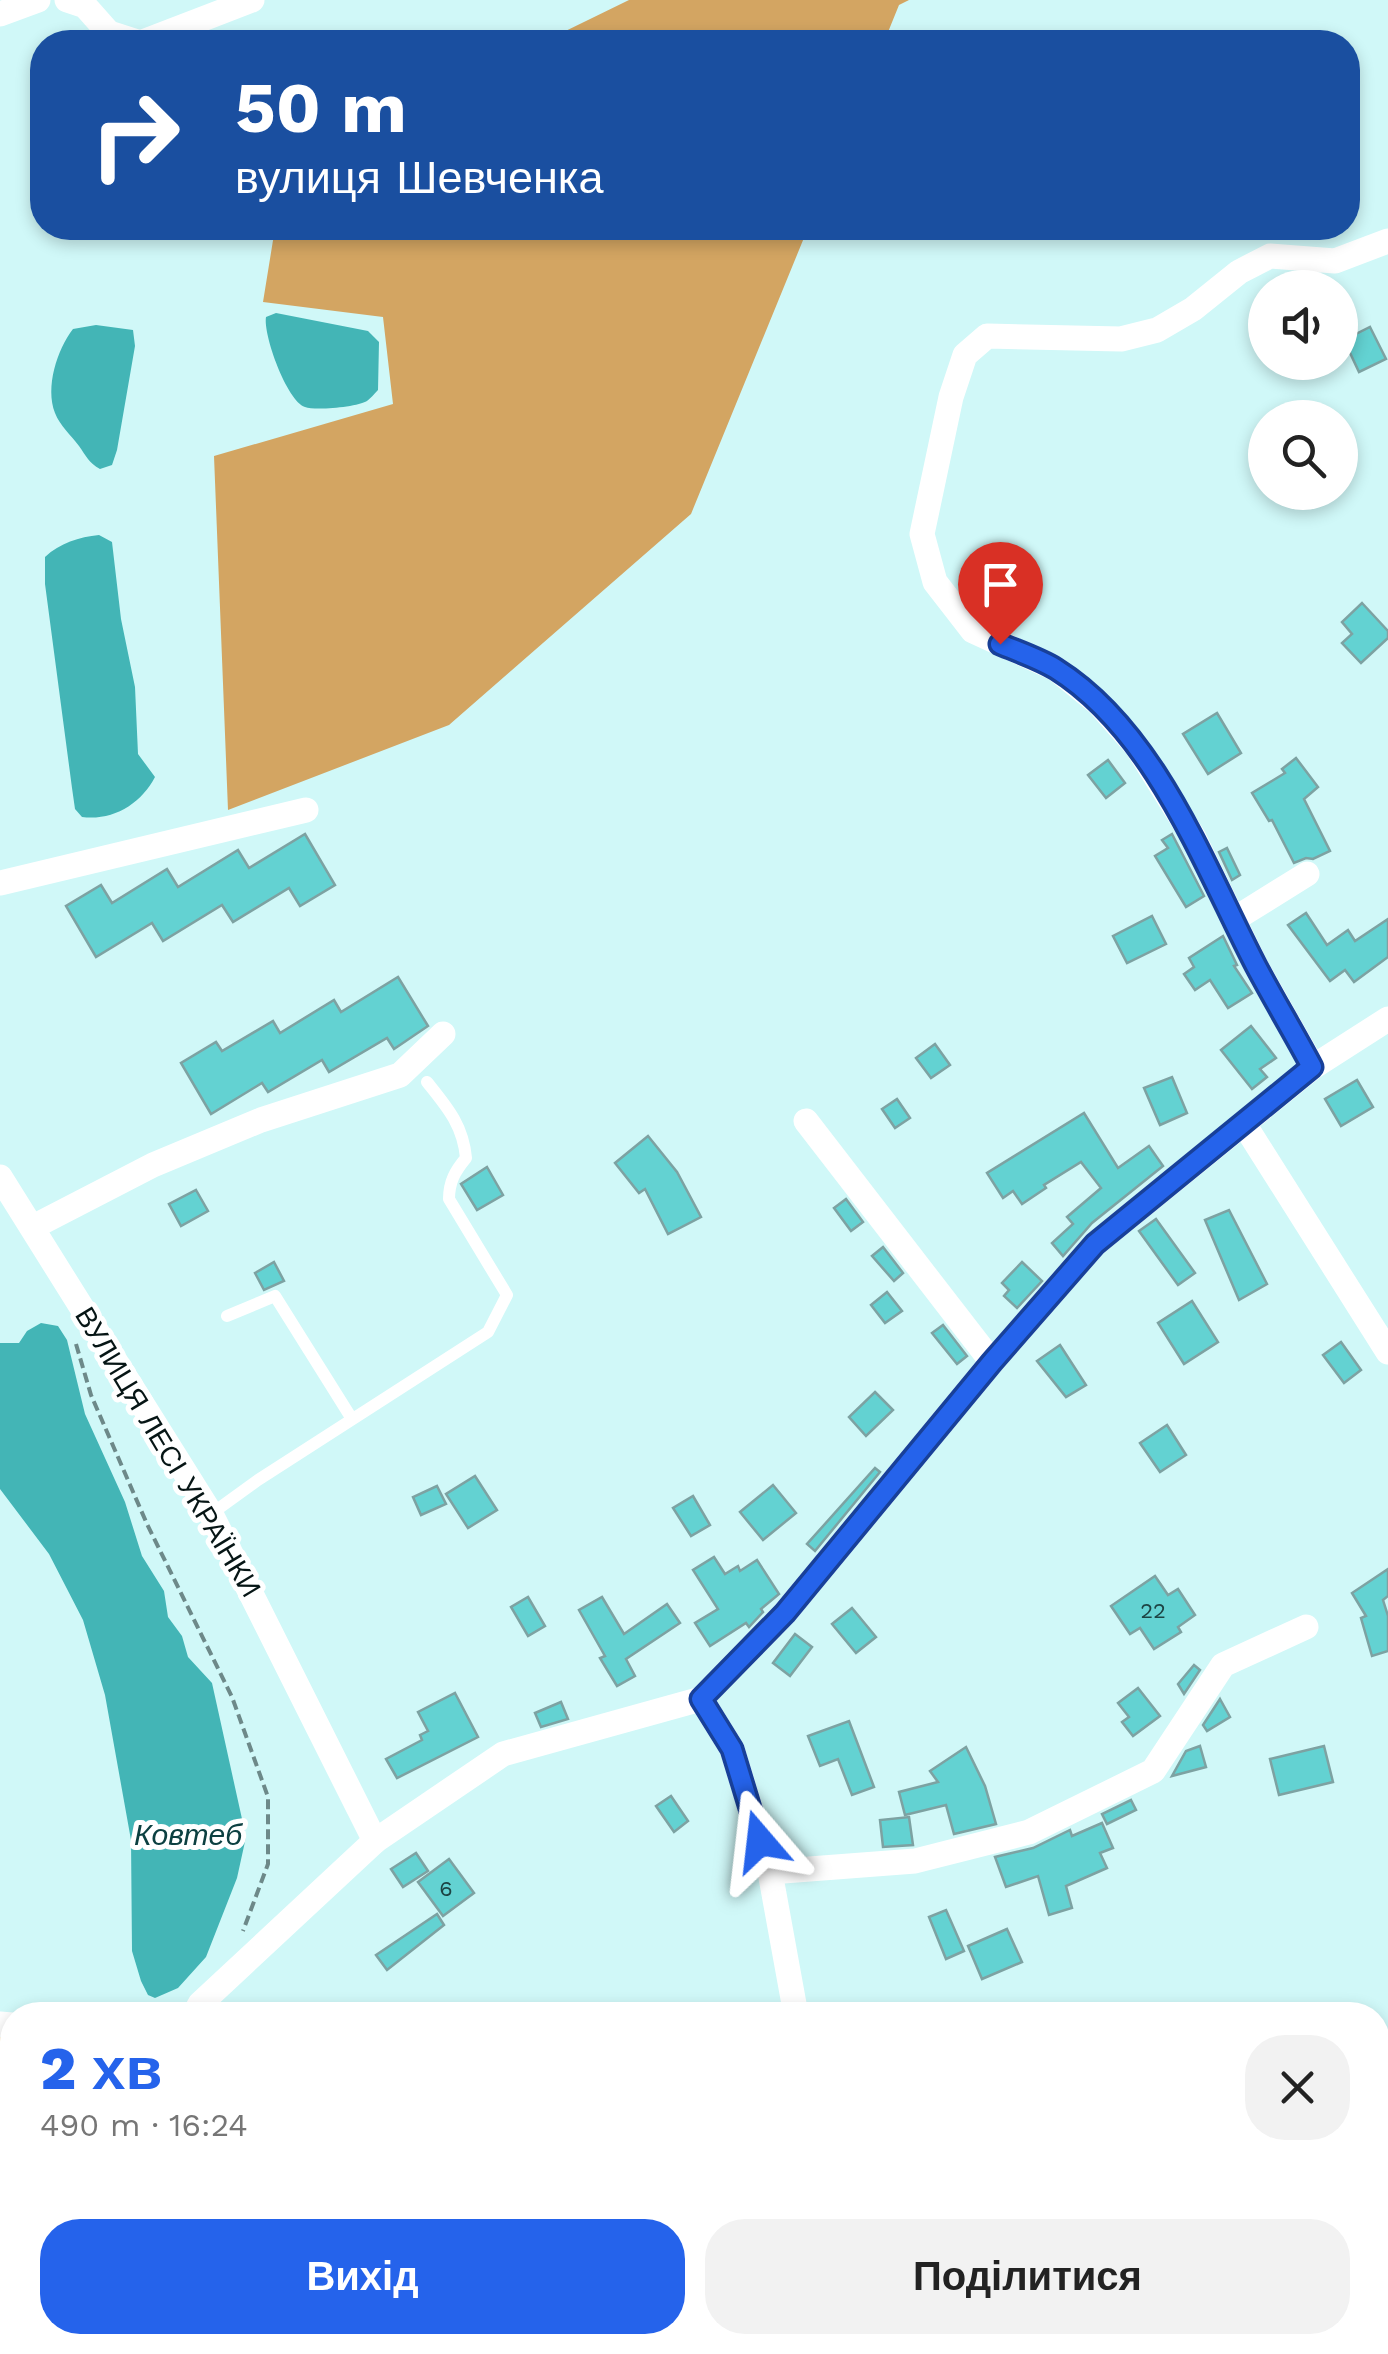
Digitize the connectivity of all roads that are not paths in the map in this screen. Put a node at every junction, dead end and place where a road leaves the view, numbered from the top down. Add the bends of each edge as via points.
1 (38, 0) edge
2 (66, 0) edge
3 (252, 0) edge
4 (0, 14) edge
5 (106, 30) edge
6 (172, 30) edge
7 (1388, 241) edge
8 (306, 810) dead end
9 (1307, 874) dead end
10 (0, 883) edge
11 (1234, 920) junction
12 (1388, 1020) edge
13 (444, 1034) dead end
14 (1312, 1067) junction
15 (427, 1082) dead end
16 (806, 1121) dead end
17 (1244, 1124) junction
18 (0, 1177) edge
19 (33, 1226) junction
20 (227, 1316) dead end
21 (1388, 1352) edge
22 (992, 1362) junction
23 (352, 1419) junction
24 (211, 1514) junction
25 (1306, 1627) dead end
26 (701, 1699) junction
27 (376, 1842) junction
28 (770, 1872) junction
29 (202, 2002) edge
30 (794, 2002) edge

1 - 4 street
2 - 5 street via 85,6
3 - 6 street
7 - 11 street via 1335,261 1270,256 1157,330 1121,340 987,336 965,354 951,397 922,534 934,582 973,631 1056,669 1098,703 1136,747 1194,838
8 - 10 street
9 - 11 street
11 - 14 street
12 - 14 street
13 - 19 street via 400,1074 261,1120
14 - 17 street
15 - 23 lane via 464,1136 466,1158 448,1200 507,1295 488,1332
16 - 22 street
17 - 21 street
17 - 22 street via 1095,1244
18 - 19 street, ВУЛИЦЯ ЛЕСІ УКРАЇНКИ
19 - 24 street, ВУЛИЦЯ ЛЕСІ УКРАЇНКИ
20 - 23 lane via 275,1296
22 - 26 street via 785,1613
23 - 24 lane
24 - 27 street, ВУЛИЦЯ ЛЕСІ УКРАЇНКИ
25 - 28 street via 1222,1665 1153,1771 1029,1832 915,1861
26 - 27 street via 503,1754
26 - 28 street via 732,1749
27 - 29 street
28 - 30 street

